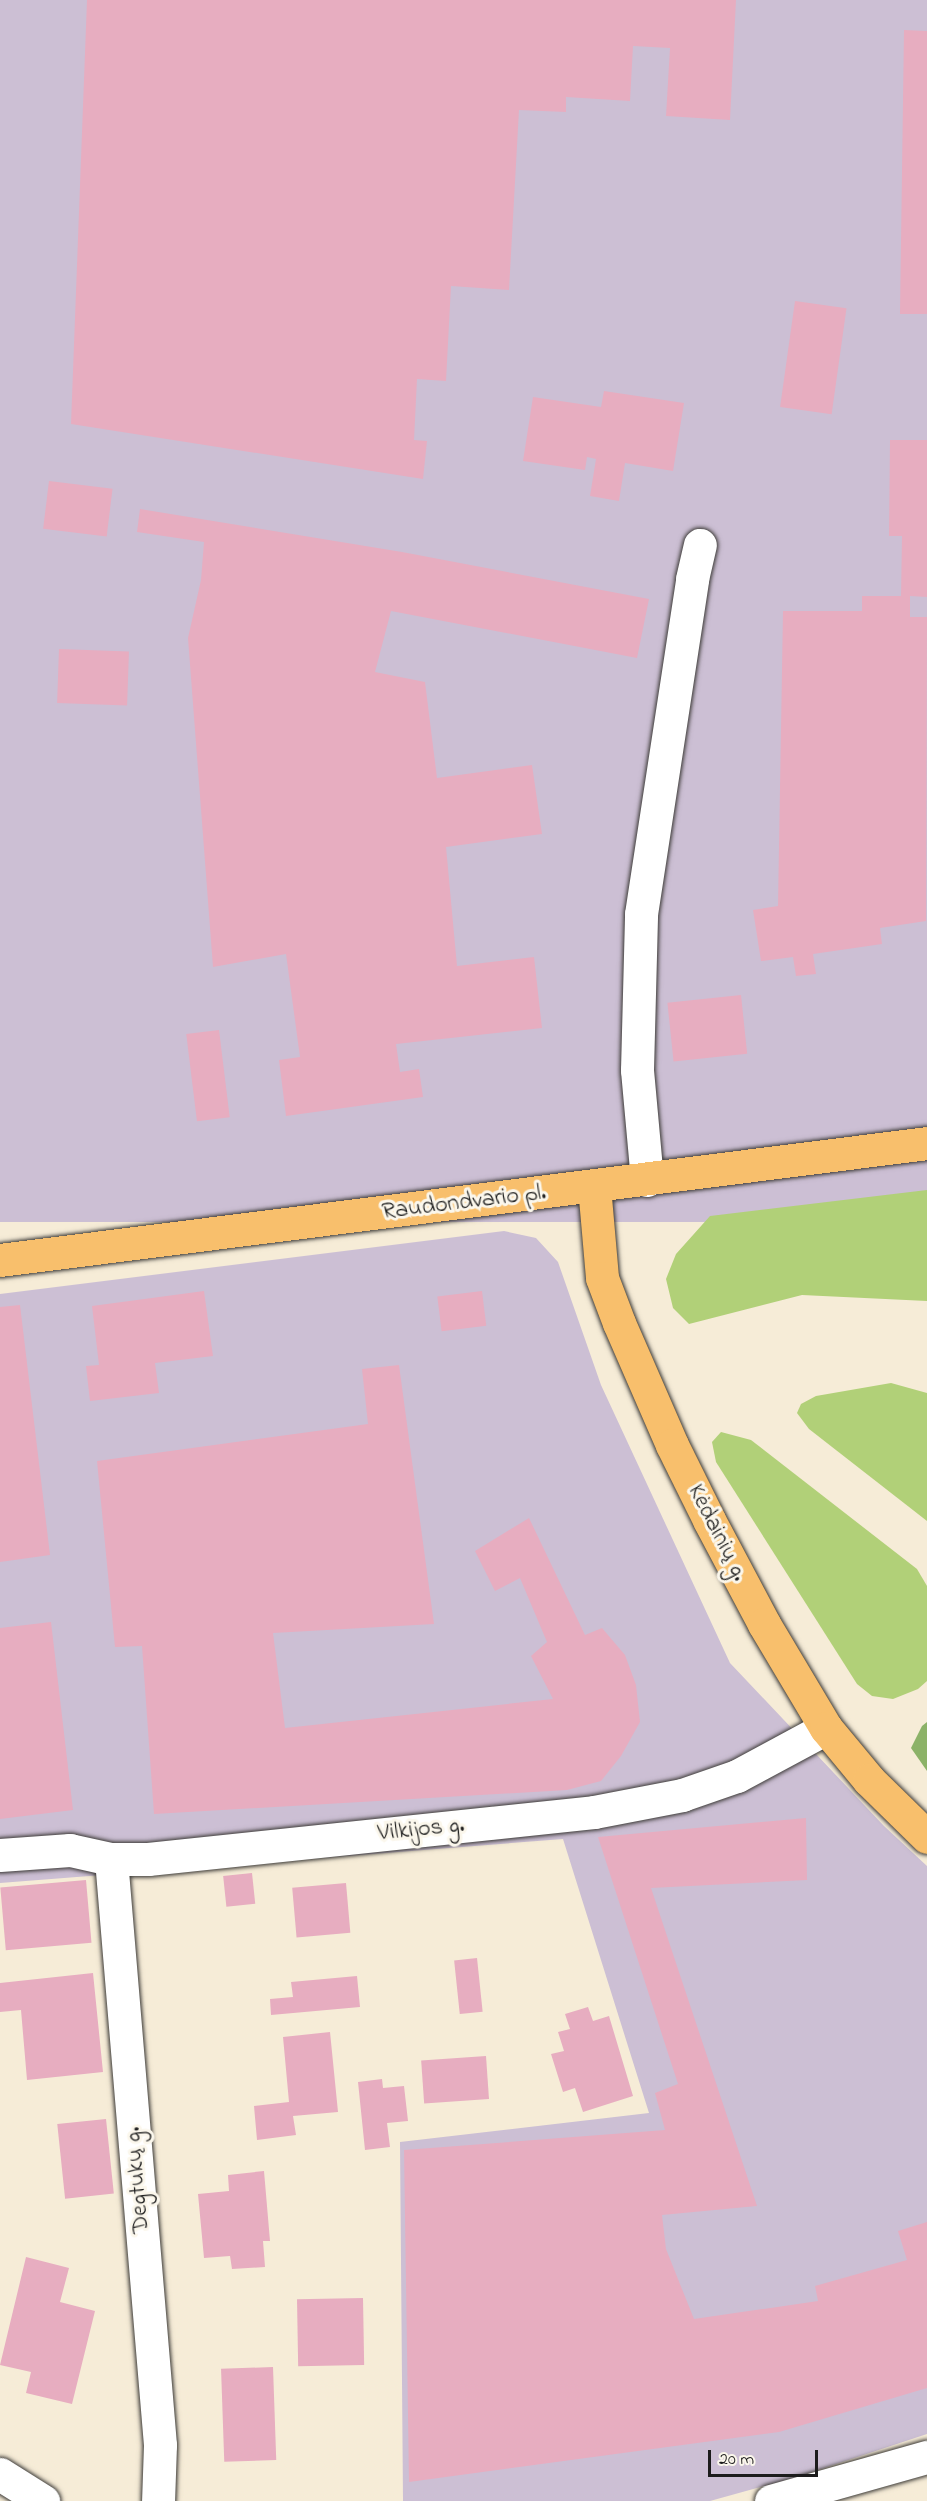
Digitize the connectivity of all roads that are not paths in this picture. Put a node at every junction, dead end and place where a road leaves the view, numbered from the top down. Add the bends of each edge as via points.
1 (700, 545) dead end
2 (927, 1143) edge
3 (647, 1180) junction
4 (594, 1186) junction
5 (0, 1260) edge
6 (826, 1728) junction
7 (927, 1837) edge
8 (0, 1855) edge
9 (111, 1858) junction
10 (927, 2457) edge
11 (0, 2474) edge
12 (43, 2501) edge
13 (158, 2501) edge
14 (771, 2501) edge

1 - 3 street via 641,914 637,1070
2 - 3 main road, Raudondvario pl.
3 - 4 main road, Raudondvario pl.
4 - 5 main road, Raudondvario pl.
4 - 6 main road, Kėdainių g. via 602,1278 619,1323 709,1520 764,1624
6 - 7 main road, Kėdainių g. via 869,1779
6 - 9 street, Vilkijos g. via 737,1776 682,1795 594,1812 148,1859
8 - 9 street, Vilkijos g. via 70,1850
9 - 13 street, Degtukų g. via 160,2445
10 - 14 street
11 - 12 street

